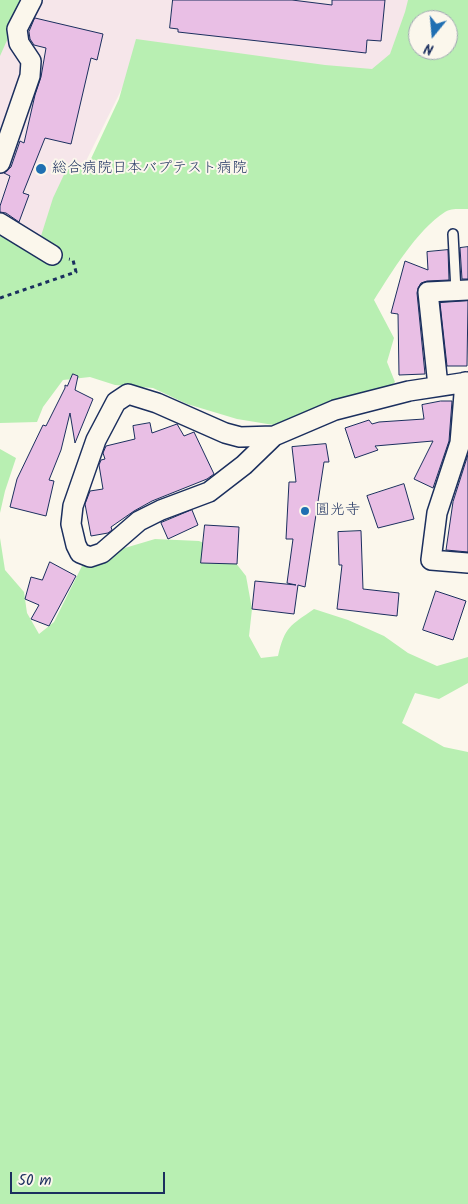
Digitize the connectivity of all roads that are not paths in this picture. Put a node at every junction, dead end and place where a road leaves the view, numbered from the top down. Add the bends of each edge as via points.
1 (32, 0) edge
2 (0, 163) edge
3 (0, 223) edge
4 (453, 234) dead end
5 (52, 254) road end
6 (462, 290) edge
7 (467, 382) edge
8 (438, 386) junction
9 (274, 436) junction
10 (468, 563) edge

1 - 2 street via 17,29 19,43 31,61 30,76
3 - 5 street
4 - 6 lane
6 - 8 street via 428,292
7 - 8 street
7 - 10 street via 460,443 437,513 431,560
8 - 9 street via 335,410
9 - 9 street via 240,437 225,433 128,394 116,402 82,475 71,524 80,553 90,557 102,553 139,521 209,492

